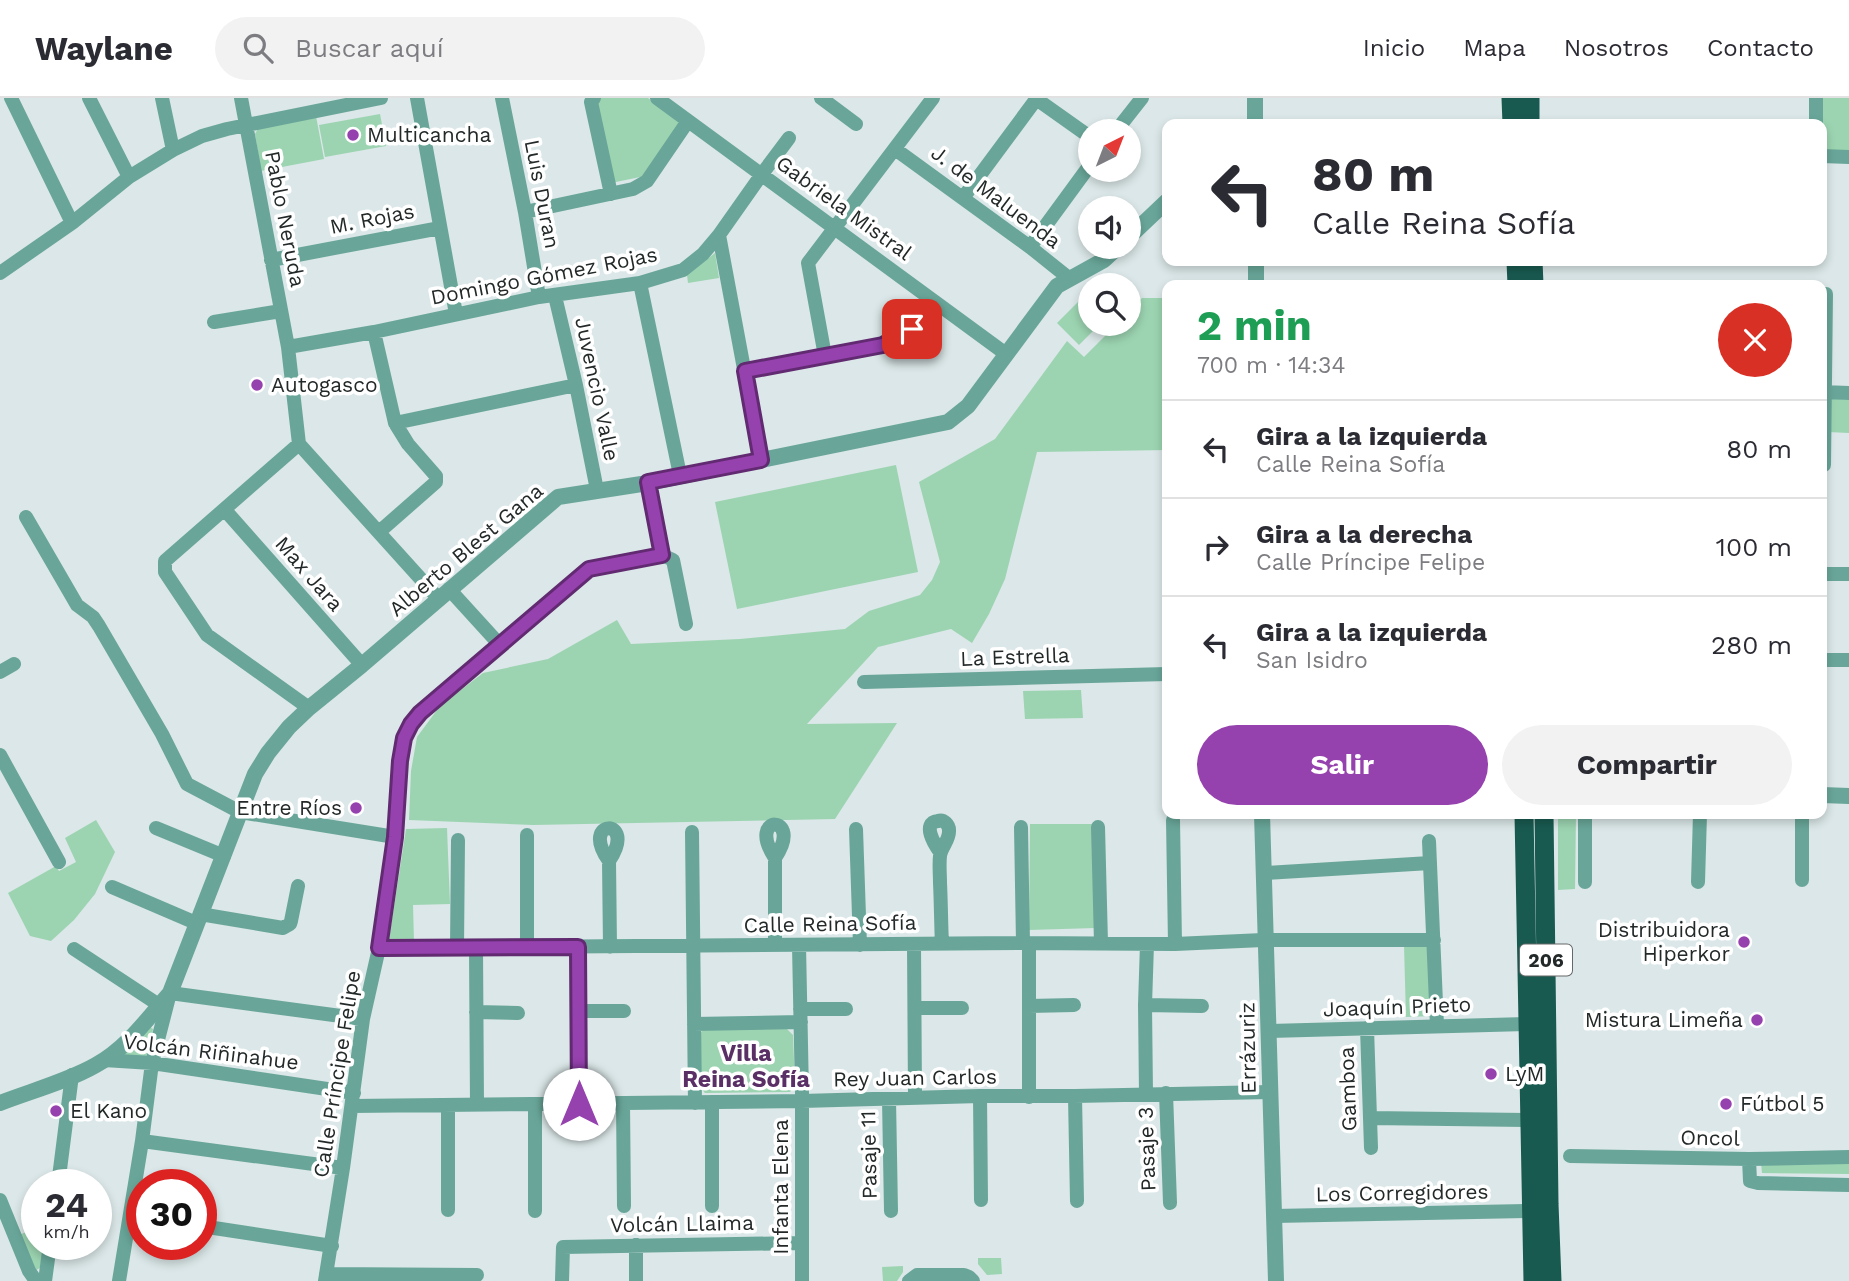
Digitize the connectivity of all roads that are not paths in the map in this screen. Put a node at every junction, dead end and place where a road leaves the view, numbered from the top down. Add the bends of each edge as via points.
1 (11, 98) edge
2 (89, 98) edge
3 (162, 98) edge
4 (241, 98) edge
5 (380, 98) edge
6 (417, 98) edge
7 (502, 98) edge
8 (594, 98) edge
9 (657, 98) edge
10 (933, 98) edge
11 (1036, 98) edge
12 (1142, 98) edge
13 (1255, 98) edge
14 (1511, 98) edge
15 (1530, 98) edge
16 (1816, 98) edge
17 (823, 99) edge
18 (338, 102) edge
19 (1125, 119) edge
20 (1255, 119) edge
21 (1512, 119) edge
22 (1530, 119) edge
23 (1816, 119) edge
24 (688, 121) junction
25 (856, 124) dead end
26 (246, 125) junction
27 (1078, 129) edge
28 (789, 138) dead end
29 (895, 149) junction
30 (173, 150) junction
31 (1827, 156) edge
32 (1849, 157) edge
33 (762, 174) junction
34 (129, 177) junction
35 (1078, 181) edge
36 (611, 194) junction
37 (963, 198) junction
38 (1162, 206) edge
39 (525, 212) junction
40 (72, 223) junction
41 (1141, 226) edge
42 (440, 228) junction
43 (835, 228) junction
44 (719, 235) junction
45 (1030, 247) junction
46 (1105, 259) edge
47 (271, 260) junction
48 (0, 272) edge
49 (1070, 279) junction
50 (640, 283) junction
51 (555, 296) junction
52 (539, 297) junction
53 (935, 302) junction
54 (281, 311) junction
55 (456, 314) junction
56 (214, 322) dead end
57 (374, 332) junction
58 (288, 347) junction
59 (1006, 354) junction
60 (825, 356) junction
61 (745, 371) junction
62 (576, 385) junction
63 (1827, 392) edge
64 (1849, 394) edge
65 (395, 423) junction
66 (299, 444) junction
67 (761, 460) junction
68 (680, 475) junction
69 (648, 482) junction
70 (597, 490) junction
71 (225, 510) junction
72 (26, 517) dead end
73 (379, 532) junction
74 (662, 555) junction
75 (1827, 574) edge
76 (1849, 574) edge
77 (444, 594) junction
78 (686, 624) dead end
79 (500, 645) junction
80 (1827, 660) edge
81 (1849, 660) edge
82 (14, 664) dead end
83 (362, 665) junction
84 (0, 672) edge
85 (1162, 674) edge
86 (864, 682) dead end
87 (309, 708) junction
88 (0, 755) edge
89 (1827, 795) edge
90 (1849, 796) edge
91 (240, 812) junction
92 (1262, 819) edge
93 (1524, 819) edge
94 (1544, 819) edge
95 (1585, 819) edge
96 (1700, 819) edge
97 (1802, 819) edge
98 (1173, 820) dead end
99 (1021, 827) dead end
100 (1098, 827) dead end
101 (156, 828) dead end
102 (856, 829) dead end
103 (692, 832) dead end
104 (527, 835) dead end
105 (395, 837) junction
106 (458, 840) dead end
107 (1429, 841) dead end
108 (940, 852) dead end
109 (224, 856) junction
110 (775, 858) dead end
111 (58, 862) dead end
112 (609, 862) dead end
113 (1430, 863) junction
114 (1264, 873) junction
115 (1802, 880) dead end
116 (1585, 882) dead end
117 (1698, 882) dead end
118 (298, 886) dead end
119 (111, 887) dead end
120 (198, 919) junction
121 (1266, 940) junction
122 (1434, 940) junction
123 (1026, 943) junction
124 (1101, 943) junction
125 (914, 944) junction
126 (942, 944) junction
127 (1147, 944) junction
128 (1175, 944) junction
129 (799, 945) junction
130 (860, 945) junction
131 (693, 946) junction
132 (775, 946) junction
133 (578, 947) junction
134 (610, 947) junction
135 (379, 948) junction
136 (457, 948) junction
137 (476, 948) junction
138 (527, 948) junction
139 (74, 949) dead end
140 (165, 999) junction
141 (1074, 1005) dead end
142 (1145, 1005) junction
143 (1029, 1006) junction
144 (1202, 1006) dead end
145 (915, 1008) junction
146 (962, 1008) dead end
147 (846, 1009) dead end
148 (624, 1011) dead end
149 (477, 1012) junction
150 (579, 1012) junction
151 (518, 1013) dead end
152 (801, 1016) junction
153 (363, 1018) junction
154 (694, 1024) junction
155 (1528, 1024) junction
156 (1437, 1026) junction
157 (1367, 1028) junction
158 (1269, 1031) junction
159 (104, 1060) junction
160 (152, 1063) junction
161 (72, 1075) junction
162 (1270, 1092) junction
163 (1166, 1093) junction
164 (1146, 1094) junction
165 (980, 1096) junction
166 (1075, 1096) junction
167 (915, 1097) junction
168 (1029, 1097) junction
169 (889, 1099) junction
170 (353, 1100) junction
171 (802, 1101) junction
172 (712, 1102) junction
173 (0, 1103) edge
174 (623, 1103) junction
175 (695, 1103) junction
176 (536, 1104) junction
177 (579, 1104) junction
178 (477, 1105) junction
179 (448, 1106) junction
180 (1370, 1118) junction
181 (1530, 1120) junction
182 (142, 1141) junction
183 (1371, 1148) dead end
184 (1570, 1156) dead end
185 (1849, 1157) edge
186 (1749, 1159) junction
187 (343, 1168) junction
188 (60, 1169) edge
189 (140, 1169) edge
190 (1849, 1185) edge
191 (0, 1200) edge
192 (981, 1200) dead end
193 (1077, 1201) dead end
194 (1170, 1203) dead end
195 (624, 1206) dead end
196 (712, 1206) dead end
197 (1540, 1207) junction
198 (448, 1210) dead end
199 (535, 1211) dead end
200 (891, 1211) dead end
201 (1274, 1216) junction
202 (217, 1228) edge
203 (801, 1242) junction
204 (636, 1245) junction
205 (332, 1246) junction
206 (126, 1254) edge
207 (48, 1260) edge
208 (477, 1275) dead end
209 (326, 1277) edge
210 (36, 1281) edge
211 (45, 1281) edge
212 (119, 1281) edge
213 (562, 1281) edge
214 (636, 1281) edge
215 (802, 1281) edge
216 (909, 1281) edge
217 (973, 1281) edge
218 (1276, 1281) edge
219 (1532, 1281) edge
220 (1552, 1281) edge

1 - 40 street
2 - 34 street
3 - 30 street
4 - 26 street, Pablo Neruda
5 - 18 street
6 - 42 street
7 - 39 street, Luis Duran
8 - 36 street via 591,102
9 - 24 street, Gabriela Mistral
10 - 29 street
11 - 27 street
11 - 37 street
12 - 19 street
13 - 20 street
14 - 21 highway
15 - 22 highway
16 - 23 street
17 - 25 street
18 - 26 street
24 - 33 street, Gabriela Mistral
24 - 36 street via 647,181
26 - 30 street via 202,136
26 - 47 street, Pablo Neruda
28 - 33 street, Domingo Gómez Rojas
29 - 37 street, J. de Maluenda
29 - 43 street
30 - 34 street
31 - 32 street
33 - 43 street, Gabriela Mistral
33 - 44 street, Domingo Gómez Rojas
34 - 40 street
35 - 45 street
36 - 39 street
37 - 45 street, J. de Maluenda
38 - 41 street
39 - 52 street, Luis Duran
40 - 48 street
42 - 47 street, M. Rojas
42 - 55 street
43 - 53 street, Gabriela Mistral
43 - 60 street via 808,263
44 - 50 street, Domingo Gómez Rojas via 682,270
44 - 61 street
45 - 49 street, J. de Maluenda
46 - 49 street, Alberto Blest Gana
47 - 54 street, Pablo Neruda
49 - 59 street, Alberto Blest Gana via 1057,286
50 - 51 street, Domingo Gómez Rojas
50 - 68 street
51 - 52 street, Domingo Gómez Rojas
51 - 62 street, Juvencio Valle
52 - 55 street, Domingo Gómez Rojas
53 - 59 street, Gabriela Mistral
53 - 60 street via 912,329 883,345
54 - 56 street
54 - 58 street, Pablo Neruda
55 - 57 street, Domingo Gómez Rojas
57 - 58 street, Domingo Gómez Rojas
57 - 65 street
58 - 66 street, Pablo Neruda
59 - 67 street, Alberto Blest Gana via 968,406 948,422
60 - 61 street
61 - 67 street
62 - 65 street
62 - 70 street, Juvencio Valle
63 - 64 street
65 - 73 street via 436,475 436,482
66 - 71 street
66 - 73 street
67 - 68 street, Alberto Blest Gana
68 - 69 street, Alberto Blest Gana
69 - 70 street, Alberto Blest Gana
69 - 74 street
70 - 77 street, Alberto Blest Gana via 558,497
71 - 83 street, Max Jara
71 - 87 street via 165,561 165,572 207,635
72 - 91 street via 77,604 99,626 187,783
73 - 77 street
74 - 78 street via 673,560
74 - 79 street, Calle Príncipe Felipe via 589,569
75 - 76 street
77 - 79 street
77 - 83 street, Alberto Blest Gana
79 - 105 street, Calle Príncipe Felipe via 411,724 402,749
80 - 81 street
82 - 84 street
83 - 87 street, Alberto Blest Gana
85 - 86 street, La Estrella
87 - 91 street, Alberto Blest Gana via 268,753
88 - 111 street
89 - 90 street
91 - 105 street
91 - 109 street, Alberto Blest Gana
92 - 114 street, Errázuriz
93 - 155 highway, 206
94 - 197 highway, 206
95 - 116 street
96 - 117 street
97 - 115 street
98 - 128 street
99 - 123 street
100 - 124 street
101 - 109 street
102 - 130 street
103 - 131 street
104 - 138 street
105 - 135 street, Calle Príncipe Felipe
106 - 136 street
107 - 113 street
108 - 126 street
109 - 120 street, Alberto Blest Gana
110 - 132 street
112 - 134 street
113 - 114 street
113 - 122 street
114 - 121 street, Errázuriz
118 - 120 street via 290,924 283,928
119 - 120 street
120 - 140 street, Alberto Blest Gana
121 - 122 street, Calle Reina Sofía
121 - 128 street, Calle Reina Sofía
121 - 158 street, Errázuriz
122 - 156 street
123 - 124 street, Calle Reina Sofía
123 - 126 street, Calle Reina Sofía
123 - 143 street
124 - 127 street, Calle Reina Sofía
125 - 126 street, Calle Reina Sofía
125 - 130 street, Calle Reina Sofía
125 - 145 street
127 - 128 street, Calle Reina Sofía
127 - 142 street
129 - 130 street, Calle Reina Sofía
129 - 132 street, Calle Reina Sofía
129 - 152 street, Infanta Elena
131 - 132 street, Calle Reina Sofía
131 - 134 street, Calle Reina Sofía
131 - 154 street
133 - 134 street, Calle Reina Sofía
133 - 138 street, Calle Reina Sofía
133 - 150 street
135 - 136 street, Calle Reina Sofía
135 - 153 street, Calle Príncipe Felipe
136 - 137 street, Calle Reina Sofía
137 - 138 street, Calle Reina Sofía
137 - 149 street
139 - 140 street
140 - 153 street
140 - 159 street, Alberto Blest Gana
140 - 160 street
141 - 143 street
142 - 144 street
142 - 164 street
143 - 168 street
145 - 146 street
145 - 167 street
147 - 152 street
148 - 150 street
149 - 151 street
149 - 178 street
150 - 177 street
152 - 154 street
152 - 171 street, Infanta Elena
153 - 170 street, Calle Príncipe Felipe
154 - 175 street
155 - 156 street, Joaquín Prieto
155 - 181 highway, 206
156 - 157 street, Joaquín Prieto
157 - 158 street, Joaquín Prieto
157 - 180 street, Gamboa
158 - 162 street, Errázuriz
159 - 160 street, Volcán Riñinahue
159 - 161 street, Alberto Blest Gana
160 - 170 street, Volcán Riñinahue
160 - 182 street
161 - 173 street, Alberto Blest Gana
161 - 188 street
162 - 163 street, Rey Juan Carlos
162 - 201 street, Errázuriz
163 - 164 street, Rey Juan Carlos
163 - 194 street, Pasaje 3
164 - 166 street, Rey Juan Carlos
165 - 167 street, Rey Juan Carlos
165 - 168 street, Rey Juan Carlos
165 - 192 street
166 - 168 street, Rey Juan Carlos
166 - 193 street
167 - 169 street, Rey Juan Carlos
169 - 171 street, Rey Juan Carlos
169 - 200 street, Pasaje 11
170 - 179 street, Rey Juan Carlos
170 - 187 street, Calle Príncipe Felipe
171 - 172 street, Rey Juan Carlos
171 - 203 street, Infanta Elena
172 - 175 street, Rey Juan Carlos
172 - 196 street
174 - 175 street, Rey Juan Carlos
174 - 177 street, Rey Juan Carlos
174 - 195 street
176 - 177 street, Rey Juan Carlos
176 - 178 street, Rey Juan Carlos
176 - 199 street
178 - 179 street, Rey Juan Carlos
179 - 198 street
180 - 181 street
180 - 183 street, Gamboa
181 - 197 highway, 206
182 - 187 street
182 - 189 street
184 - 186 street, Oncol
185 - 186 street, Oncol
186 - 190 street via 1750,1181
187 - 205 street, Calle Príncipe Felipe
191 - 210 street
197 - 201 street, Los Corregidores
197 - 219 highway, 206
197 - 220 highway, 206
201 - 218 street, Errázuriz
202 - 205 street
203 - 204 street, Volcán Llaima
203 - 215 street, Infanta Elena
204 - 213 street, Volcán Llaima via 563,1247
204 - 214 street
205 - 209 street, Calle Príncipe Felipe
206 - 212 street
207 - 211 street
208 - 209 street
216 - 217 street via 917,1275 964,1275

